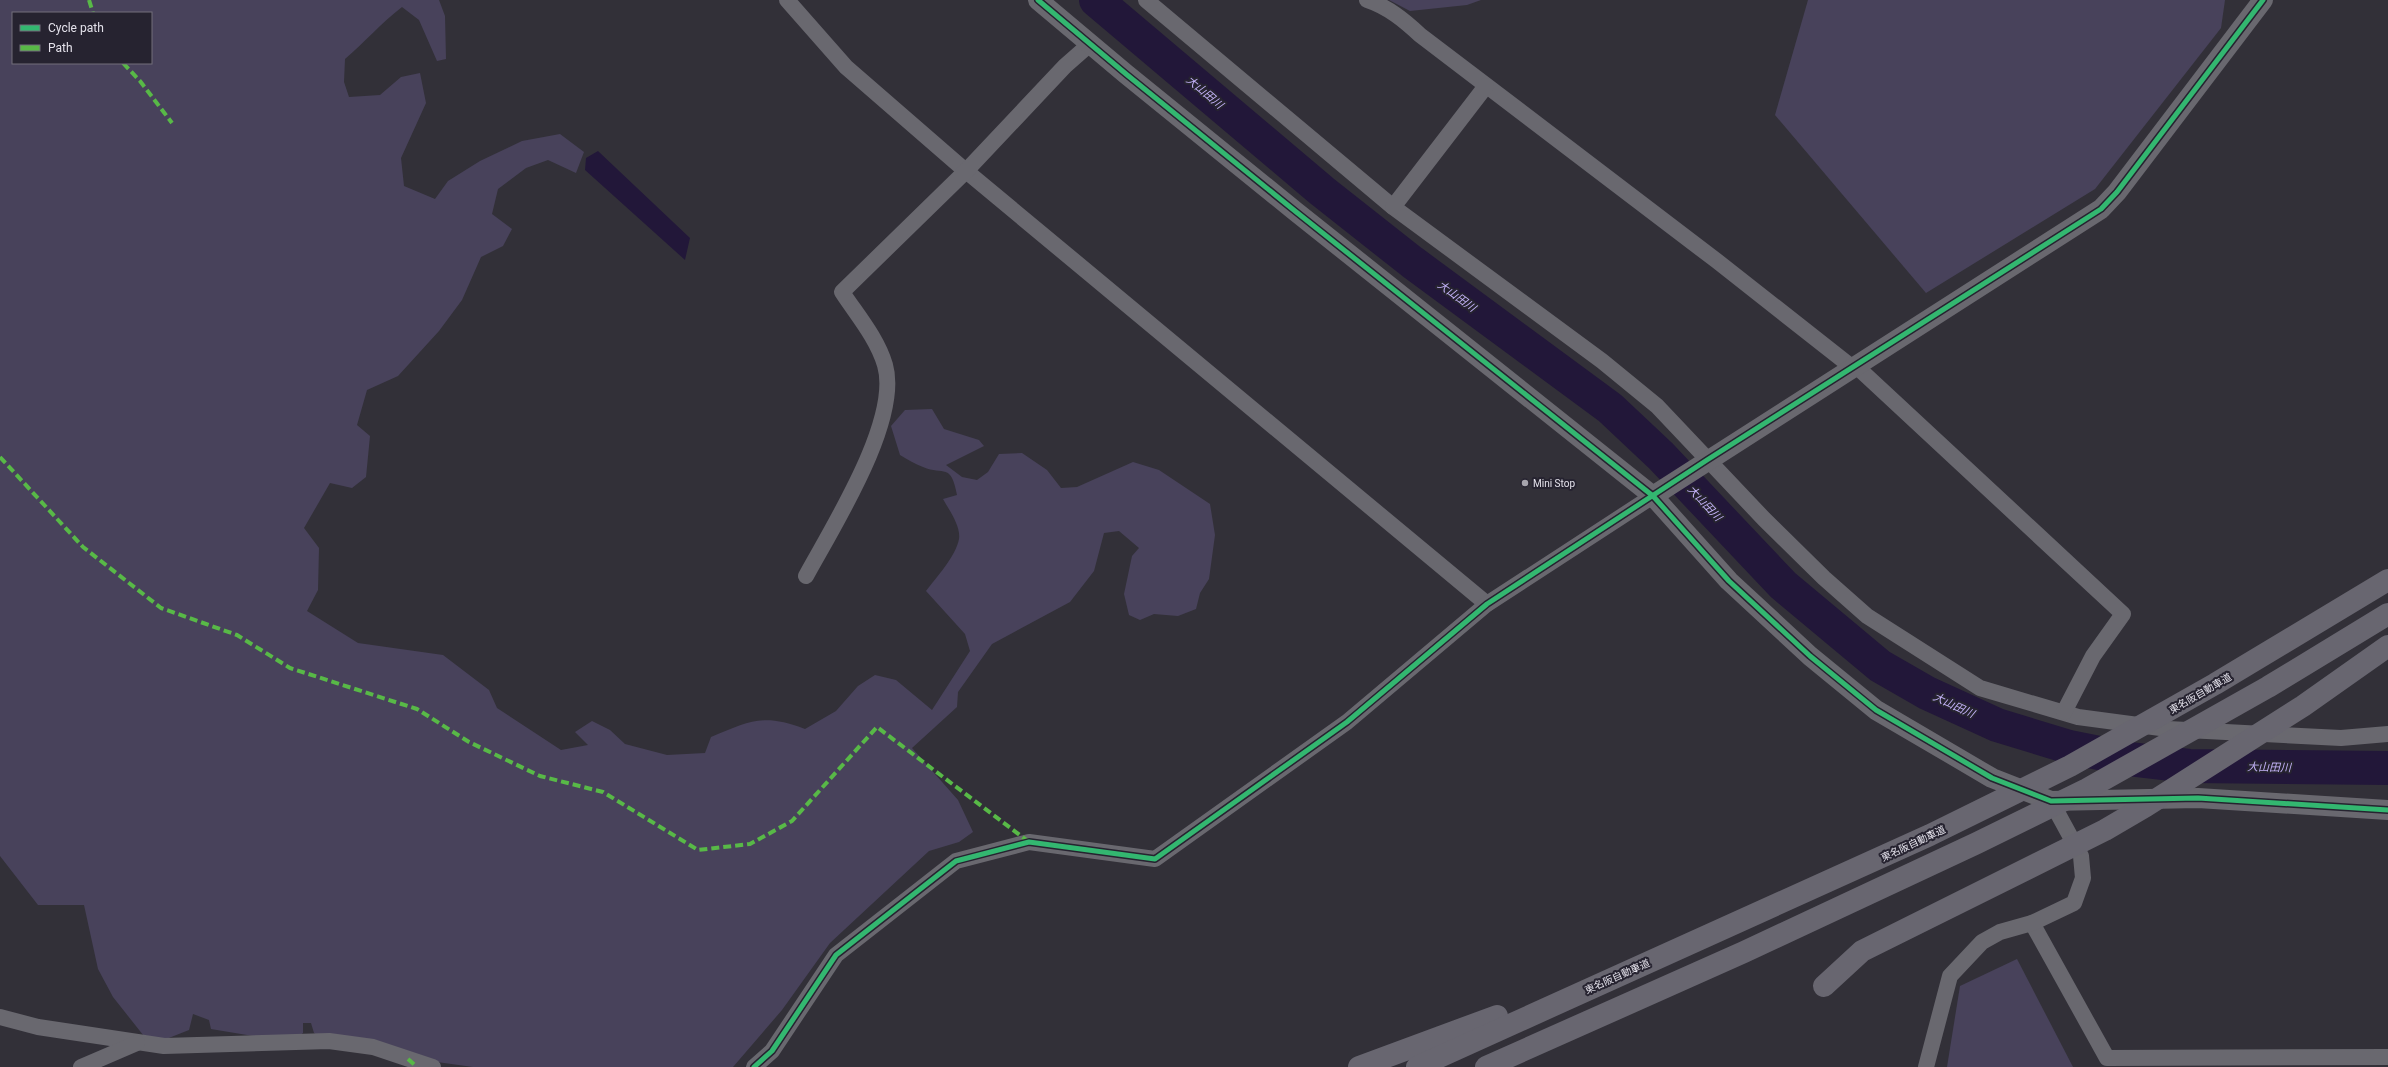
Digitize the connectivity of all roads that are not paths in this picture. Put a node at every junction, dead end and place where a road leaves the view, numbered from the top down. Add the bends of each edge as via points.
1 (787, 0) edge
2 (1038, 0) edge
3 (1146, 0) edge
4 (1367, 0) edge
5 (2263, 0) edge
6 (1090, 44) junction
7 (1486, 86) junction
8 (966, 172) junction
9 (1393, 207) junction
10 (1854, 367) junction
11 (1705, 462) junction
12 (1656, 494) junction
13 (806, 576) dead end
14 (2388, 580) edge
15 (1487, 604) junction
16 (2388, 614) edge
17 (2388, 646) edge
18 (2064, 712) junction
19 (2388, 734) edge
20 (2051, 801) junction
21 (2388, 810) edge
22 (2032, 923) junction
23 (1824, 986) dead end
24 (1539, 1010) junction
25 (0, 1017) edge
26 (138, 1043) junction
27 (2388, 1057) edge
28 (2109, 1063) edge
29 (81, 1067) edge
30 (433, 1067) edge
31 (754, 1067) edge
32 (1359, 1067) edge
33 (1418, 1067) edge
34 (1486, 1067) edge
35 (1926, 1067) edge

1 - 8 street via 846,67
2 - 6 street
3 - 9 street
4 - 7 street via 1379,4 1403,20
5 - 10 street via 2101,209
6 - 8 street via 1065,66
6 - 12 street via 1295,211
7 - 9 street
7 - 10 street
8 - 13 street via 842,292 875,342 885,366 886,392 881,424 870,456
8 - 15 street
9 - 11 street via 1602,361 1657,406
10 - 11 street
10 - 18 street via 2123,614 2093,656
11 - 12 street
11 - 18 street via 1824,578 1868,616 1980,688
12 - 15 street
12 - 20 street via 1729,581 1810,656 1876,710 1992,778
14 - 24 highway, 東名阪自動車道 via 2215,684 2070,766 1930,835 1731,927
15 - 31 street via 1347,722 1155,859 1029,842 956,861 836,955 772,1051
16 - 34 highway via 2268,687 2087,789 1751,949
17 - 23 highway via 2303,706 2105,830 1862,951
18 - 19 street via 2078,717 2208,731 2341,738
20 - 21 street via 2198,798
20 - 22 street via 2081,856 2084,878 2074,903
22 - 28 street
22 - 35 street via 2000,932 1982,942 1950,976
24 - 32 highway via 1491,1017
24 - 33 highway, 東名阪自動車道
25 - 26 street via 38,1027
26 - 29 street
26 - 30 street via 164,1046 329,1041 373,1047
27 - 28 street

